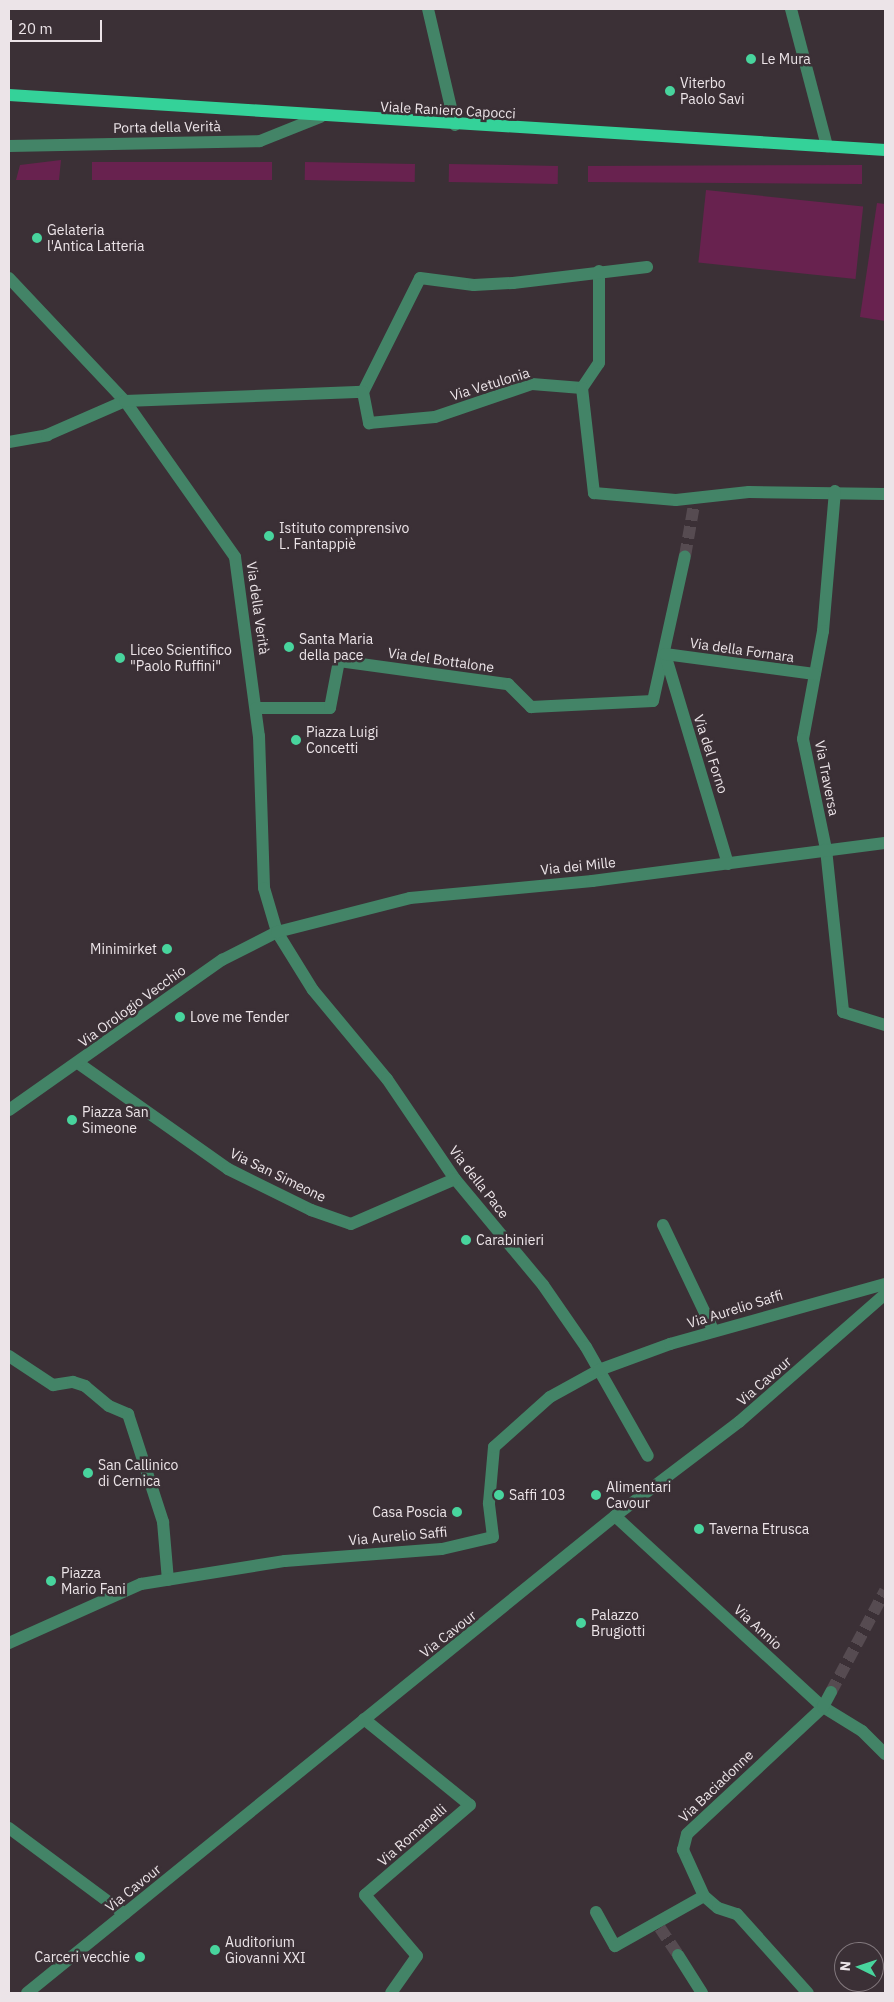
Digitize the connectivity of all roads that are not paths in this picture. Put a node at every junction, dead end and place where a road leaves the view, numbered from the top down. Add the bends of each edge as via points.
1 (428, 9) edge
2 (791, 9) edge
3 (9, 95) edge
4 (320, 117) junction
5 (455, 125) junction
6 (9, 146) edge
7 (827, 146) junction
8 (885, 150) edge
9 (647, 267) dead end
10 (599, 271) junction
11 (9, 278) edge
12 (582, 388) junction
13 (363, 392) junction
14 (126, 401) junction
15 (9, 442) edge
16 (835, 491) junction
17 (885, 494) edge
18 (684, 556) tunnel mouth
19 (665, 654) junction
20 (815, 674) junction
21 (256, 708) junction
22 (885, 844) edge
23 (826, 849) junction
24 (728, 864) junction
25 (277, 932) junction
26 (885, 1025) edge
27 (78, 1063) junction
28 (9, 1110) edge
29 (455, 1179) junction
30 (663, 1225) dead end
31 (885, 1284) edge
32 (885, 1294) edge
33 (713, 1330) junction
34 (9, 1356) edge
35 (599, 1370) junction
36 (648, 1456) dead end
37 (615, 1516) junction
38 (168, 1580) junction
39 (9, 1644) edge
40 (831, 1692) tunnel mouth
41 (823, 1707) junction
42 (364, 1719) junction
43 (885, 1754) edge
44 (9, 1828) edge
45 (704, 1896) junction
46 (596, 1912) dead end
47 (125, 1914) junction
48 (678, 1955) tunnel mouth
49 (27, 1993) edge
50 (391, 1993) edge
51 (702, 1993) edge
52 (808, 1993) edge

1 - 5 street
2 - 7 street
3 - 4 main road, Viale Raniero Capocci
4 - 5 main road, Viale Raniero Capocci
4 - 6 street, Porta della Verità via 260,141
5 - 7 main road, Viale Raniero Capocci
7 - 8 main road, Viale Raniero Capocci
9 - 10 street
10 - 12 street via 599,363
10 - 13 street via 474,284 420,278
11 - 14 street, Via della Verità
12 - 13 street, Via Vetulonia via 532,384 435,417 369,423
12 - 16 street via 594,493 694,501
13 - 14 street
14 - 15 street via 47,435
14 - 21 street, Via della Verità via 236,557
16 - 17 street
16 - 20 street, Via Traversa
18 - 19 street, Via del Bottalone
19 - 20 street, Via della Fornara
19 - 21 street, Via del Bottalone via 653,702 532,707 508,684 339,660 330,708
19 - 24 street, Via del Forno
20 - 23 street, Via Traversa via 803,739
21 - 25 street, Via della Verità via 264,888
22 - 23 street, Via dei Mille
23 - 24 street, Via dei Mille
23 - 26 street, Via Traversa via 843,1012
24 - 25 street, Via dei Mille via 410,898
25 - 27 street, Via Orologio Vecchio via 222,960
25 - 29 street, Via della Pace via 313,990 387,1078
27 - 28 street, Via Orologio Vecchio
27 - 29 street, Via San Simeone via 228,1169 311,1210 351,1224
29 - 35 street, Via della Pace via 543,1285
30 - 33 street
31 - 33 street, Via Aurelio Saffi
32 - 37 street, Via Cavour via 739,1422
33 - 35 street, Via Aurelio Saffi
34 - 38 street via 53,1385 73,1382 85,1386 128,1414 163,1522
35 - 36 street, Via della Pace
35 - 38 street, Via Aurelio Saffi via 550,1397 494,1447 489,1503 493,1537 442,1549 285,1561
37 - 41 street, Via Annio
37 - 42 street, Via Cavour
38 - 39 street, Via Aurelio Saffi via 141,1584
40 - 41 street, Via Baciadonne
41 - 43 street, Via Annio via 862,1731
41 - 45 street, Via Baciadonne via 687,1834 683,1850
42 - 47 street, Via Cavour
42 - 50 street, Via Romanelli via 470,1805 365,1895 417,1956
44 - 47 street
45 - 46 street via 658,1925 615,1946
45 - 52 street via 718,1908 737,1914
47 - 49 street, Via Cavour
48 - 51 street

